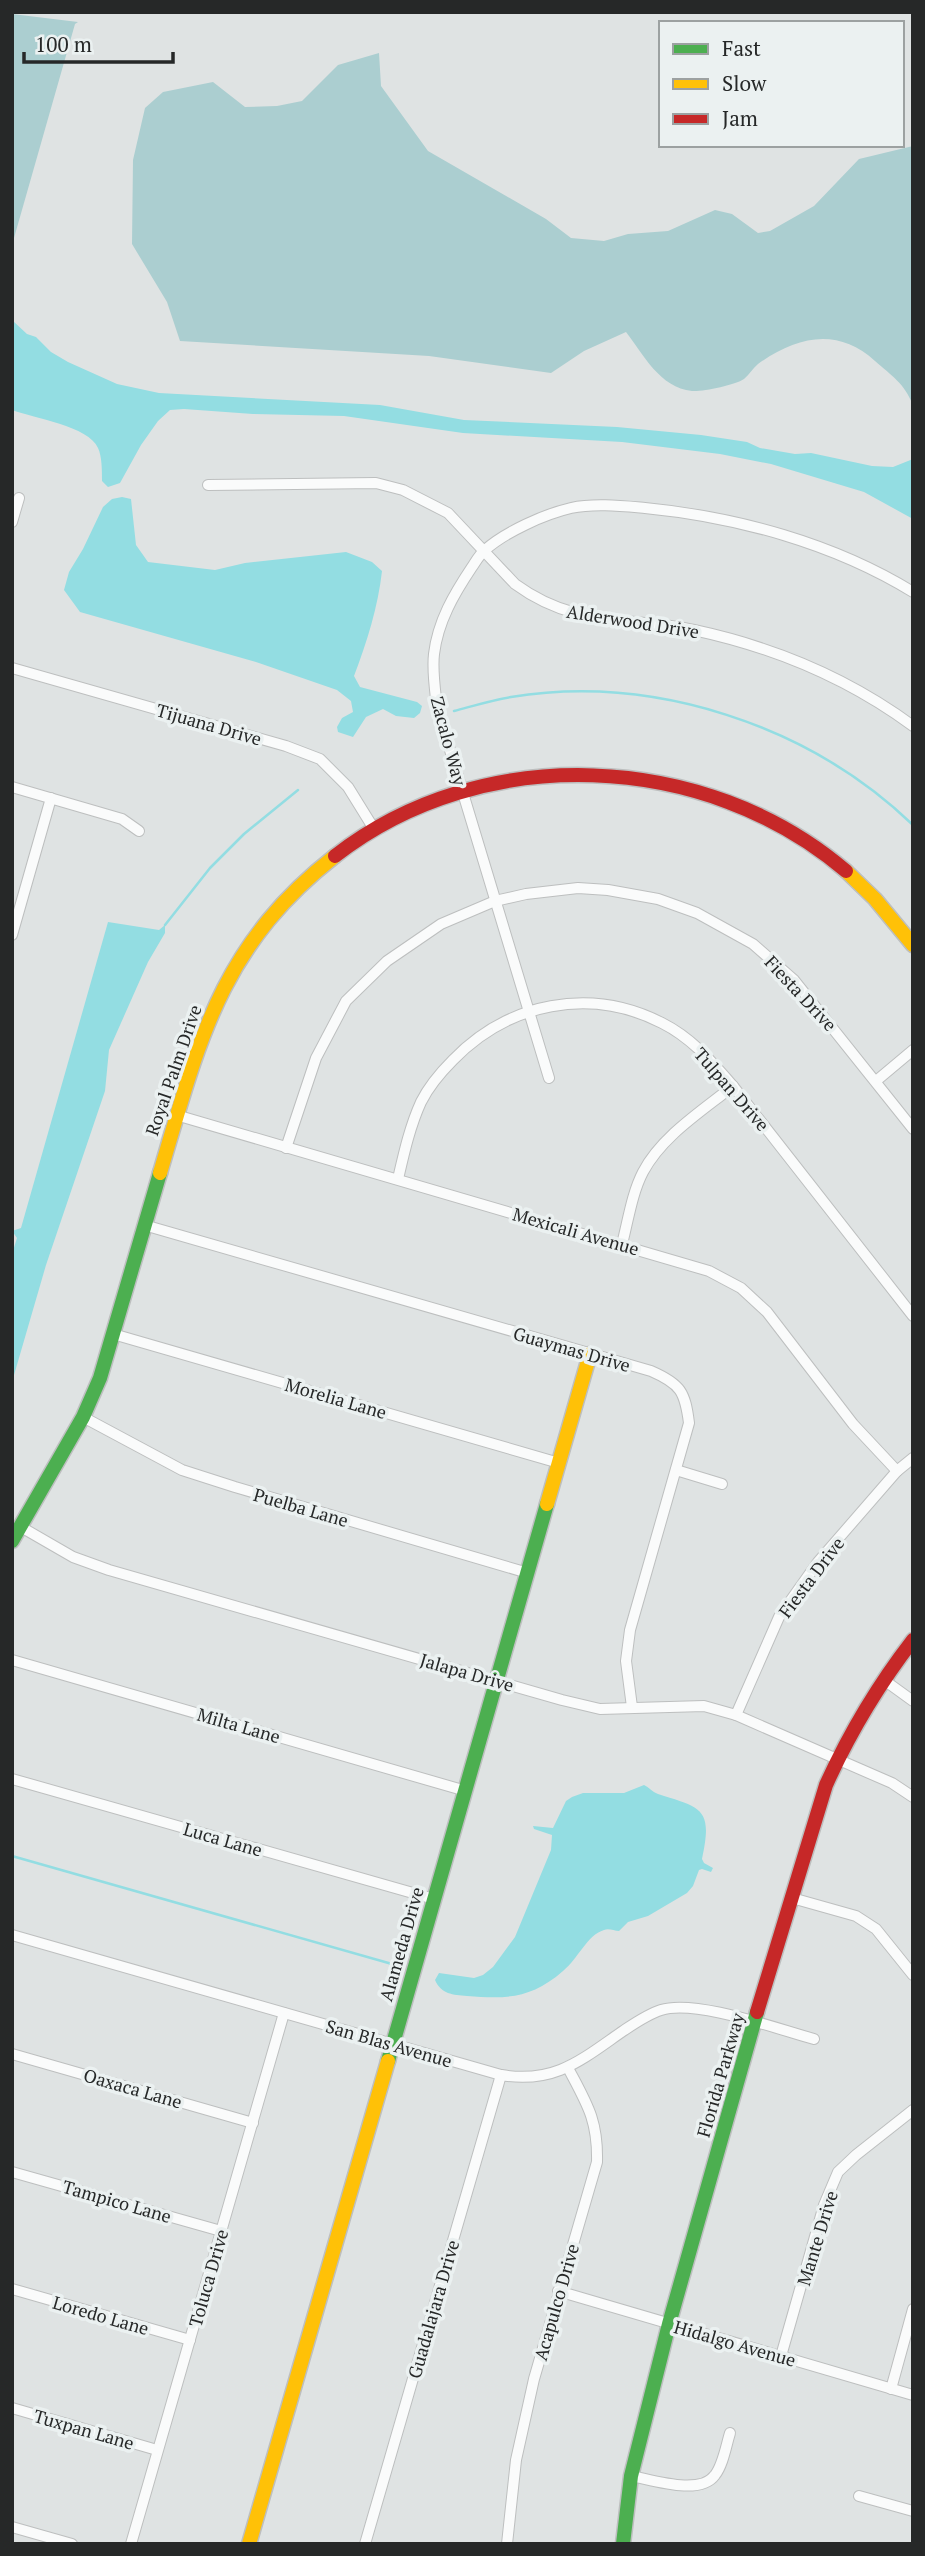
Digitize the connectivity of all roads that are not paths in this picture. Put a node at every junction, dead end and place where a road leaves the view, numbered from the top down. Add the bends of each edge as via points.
1 (208, 485) dead end
2 (19, 498) dead end
3 (12, 522) edge
4 (484, 550) junction
5 (913, 592) edge
6 (12, 668) edge
7 (913, 726) edge
8 (12, 787) edge
9 (463, 790) junction
10 (51, 798) junction
11 (373, 829) junction
12 (139, 831) dead end
13 (495, 901) junction
14 (12, 935) edge
15 (913, 944) edge
16 (527, 1012) junction
17 (913, 1050) edge
18 (549, 1078) dead end
19 (876, 1081) junction
20 (733, 1086) junction
21 (176, 1115) junction
22 (913, 1129) edge
23 (286, 1148) junction
24 (398, 1179) junction
25 (144, 1225) junction
26 (622, 1244) junction
27 (913, 1317) edge
28 (113, 1334) junction
29 (590, 1354) junction
30 (83, 1418) junction
31 (913, 1458) edge
32 (559, 1463) junction
33 (676, 1471) junction
34 (897, 1471) junction
35 (722, 1484) dead end
36 (21, 1527) junction
37 (12, 1541) edge
38 (528, 1573) junction
39 (913, 1640) edge
40 (12, 1660) edge
41 (884, 1680) junction
42 (497, 1681) junction
43 (912, 1698) edge
44 (632, 1707) junction
45 (736, 1715) junction
46 (838, 1758) junction
47 (12, 1779) edge
48 (466, 1791) junction
49 (913, 1797) edge
50 (792, 1898) junction
51 (434, 1899) junction
52 (12, 1935) edge
53 (913, 1975) edge
54 (284, 2013) junction
55 (756, 2023) junction
56 (814, 2039) dead end
57 (393, 2045) junction
58 (12, 2054) edge
59 (568, 2068) junction
60 (501, 2075) junction
61 (913, 2110) edge
62 (253, 2123) junction
63 (12, 2172) edge
64 (221, 2231) junction
65 (12, 2290) edge
66 (558, 2291) junction
67 (913, 2309) edge
68 (669, 2324) junction
69 (190, 2340) junction
70 (781, 2356) junction
71 (891, 2389) junction
72 (913, 2395) edge
73 (12, 2408) edge
74 (730, 2433) dead end
75 (157, 2450) junction
76 (631, 2476) junction
77 (859, 2496) dead end
78 (913, 2511) edge
79 (12, 2527) edge
80 (72, 2544) edge
81 (131, 2544) edge
82 (249, 2544) edge
83 (365, 2544) edge
84 (507, 2544) edge
85 (623, 2544) edge

1 - 4 street, Alderwood Drive via 376,483 403,490 447,513
2 - 3 street
4 - 5 street, Zacalo Way via 518,528 571,508 615,505 679,511 748,525 816,547
4 - 7 street, Alderwood Drive via 528,594 564,611 690,629 771,651 833,678
4 - 9 street, Zacalo Way via 451,600 434,653 437,707
6 - 11 street, Tijuana Drive via 320,759 348,787
8 - 10 street
9 - 11 street, Royal Palm Drive
9 - 13 street, Zacalo Way
9 - 15 street, Royal Palm Drive via 538,775 616,774 669,781 713,794 801,835 887,911
10 - 12 street via 122,819
10 - 14 street
11 - 21 street, Royal Palm Drive via 325,864 256,934 230,974 204,1029
13 - 16 street, Zacalo Way
13 - 19 street, Fiesta Drive via 578,888 658,899 697,913 740,936 781,968
13 - 23 street, Fiesta Drive via 441,925 398,953 346,1001 316,1058
16 - 18 street, Zacalo Way
16 - 20 street, Tulpan Drive via 567,1004 606,1004 636,1011 675,1030 705,1053
16 - 24 street, Tulpan Drive via 472,1040 437,1077 421,1102
17 - 19 street
19 - 22 street, Fiesta Drive
20 - 26 street via 652,1158 638,1184
20 - 27 street, Tulpan Drive
21 - 23 street, Mexicali Avenue
21 - 25 street, Royal Palm Drive
23 - 24 street, Mexicali Avenue
24 - 26 street, Mexicali Avenue
25 - 28 street, Royal Palm Drive
25 - 29 street, Guaymas Drive
26 - 34 street, Mexicali Avenue via 709,1271 741,1289 767,1312 853,1424
28 - 30 street, Royal Palm Drive
28 - 32 street, Morelia Lane
29 - 32 street, Alameda Drive
29 - 33 street, Guaymas Drive via 672,1380 686,1399 690,1423
30 - 36 street, Royal Palm Drive
30 - 38 street, Puelba Lane via 182,1470
31 - 34 street, Fiesta Drive
32 - 38 street, Alameda Drive
33 - 35 street
33 - 44 street, Guaymas Drive via 630,1630 626,1661
34 - 45 street, Fiesta Drive via 818,1562 779,1618
36 - 37 street, Royal Palm Drive
36 - 42 street, Jalapa Drive via 73,1557 109,1570
38 - 42 street, Alameda Drive
39 - 41 street, Florida Parkway
40 - 48 street, Milta Lane
41 - 43 street
41 - 46 street, Florida Parkway
42 - 44 street, Jalapa Drive via 600,1709
42 - 48 street, Alameda Drive
44 - 45 street, Jalapa Drive via 704,1706
45 - 46 street, Jalapa Drive
46 - 49 street, Jalapa Drive
46 - 50 street, Florida Parkway
47 - 51 street, Luca Lane
48 - 51 street, Alameda Drive
50 - 53 street via 856,1916 876,1929
50 - 55 street, Florida Parkway
51 - 57 street, Alameda Drive
52 - 54 street, San Blas Avenue
54 - 57 street, San Blas Avenue
54 - 62 street, Toluca Drive
55 - 56 street, San Blas Avenue
55 - 59 street, San Blas Avenue via 704,2008 663,2009
55 - 68 street, Florida Parkway
57 - 60 street, San Blas Avenue
57 - 82 street, Alameda Drive
58 - 62 street, Oaxaca Lane
59 - 60 street, San Blas Avenue via 525,2079
59 - 66 street, Acapulco Drive via 593,2115 597,2162
60 - 83 street, Guadalajara Drive
61 - 70 street, Mante Drive via 838,2172 824,2205
62 - 64 street, Toluca Drive
63 - 64 street, Tampico Lane
64 - 69 street, Toluca Drive
65 - 69 street, Loredo Lane
66 - 68 street, Hidalgo Avenue
66 - 84 street, Acapulco Drive via 516,2460
67 - 71 street
68 - 70 street, Hidalgo Avenue
68 - 76 street, Florida Parkway
69 - 75 street, Toluca Drive
70 - 71 street, Hidalgo Avenue
71 - 72 street, Hidalgo Avenue
73 - 75 street, Tuxpan Lane
74 - 76 street via 717,2474 706,2484 687,2486
75 - 81 street, Toluca Drive
76 - 85 street, Florida Parkway
77 - 78 street
79 - 80 street

